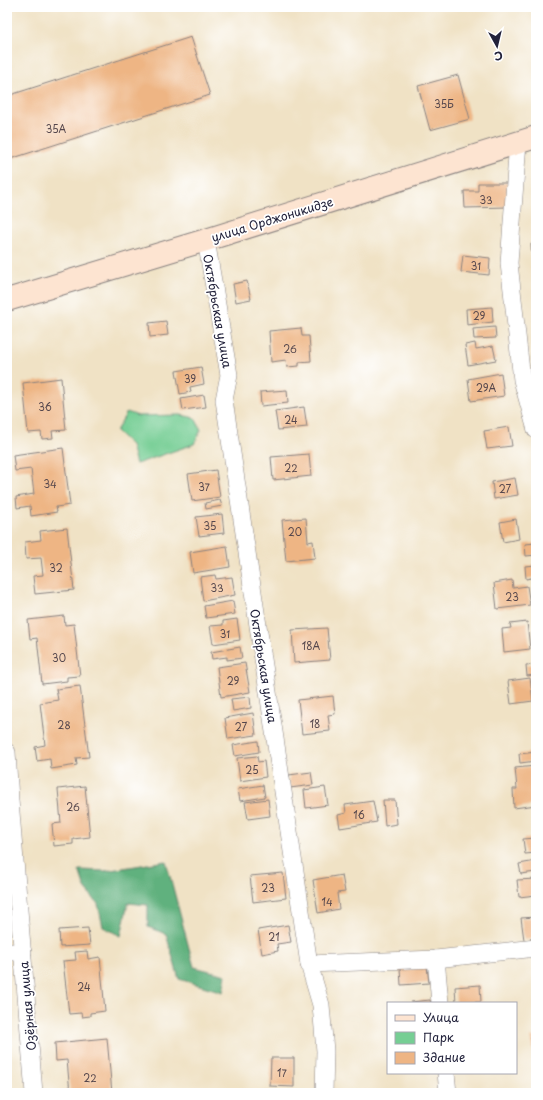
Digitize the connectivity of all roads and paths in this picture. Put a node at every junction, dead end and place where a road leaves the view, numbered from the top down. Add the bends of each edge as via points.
1 (527, 140) edge
2 (206, 240) junction
3 (7, 300) edge
4 (536, 430) edge
5 (7, 752) edge
6 (536, 948) edge
7 (15, 952) edge
8 (436, 959) junction
9 (309, 964) junction
10 (440, 1002) edge
11 (446, 1074) edge
12 (34, 1093) edge
13 (324, 1093) edge
14 (448, 1093) edge

1 - 2 main road, улица Орджоникидзе
1 - 4 street via 509,263 522,380
2 - 3 main road, улица Орджоникидзе
2 - 9 street, Октябрьская улица via 229,375 224,400
5 - 7 street, Озёрная улица
6 - 8 street
7 - 12 street, Озёрная улица
8 - 9 street
8 - 10 street
9 - 13 street, Октябрьская улица via 321,1005 325,1051
11 - 14 street

